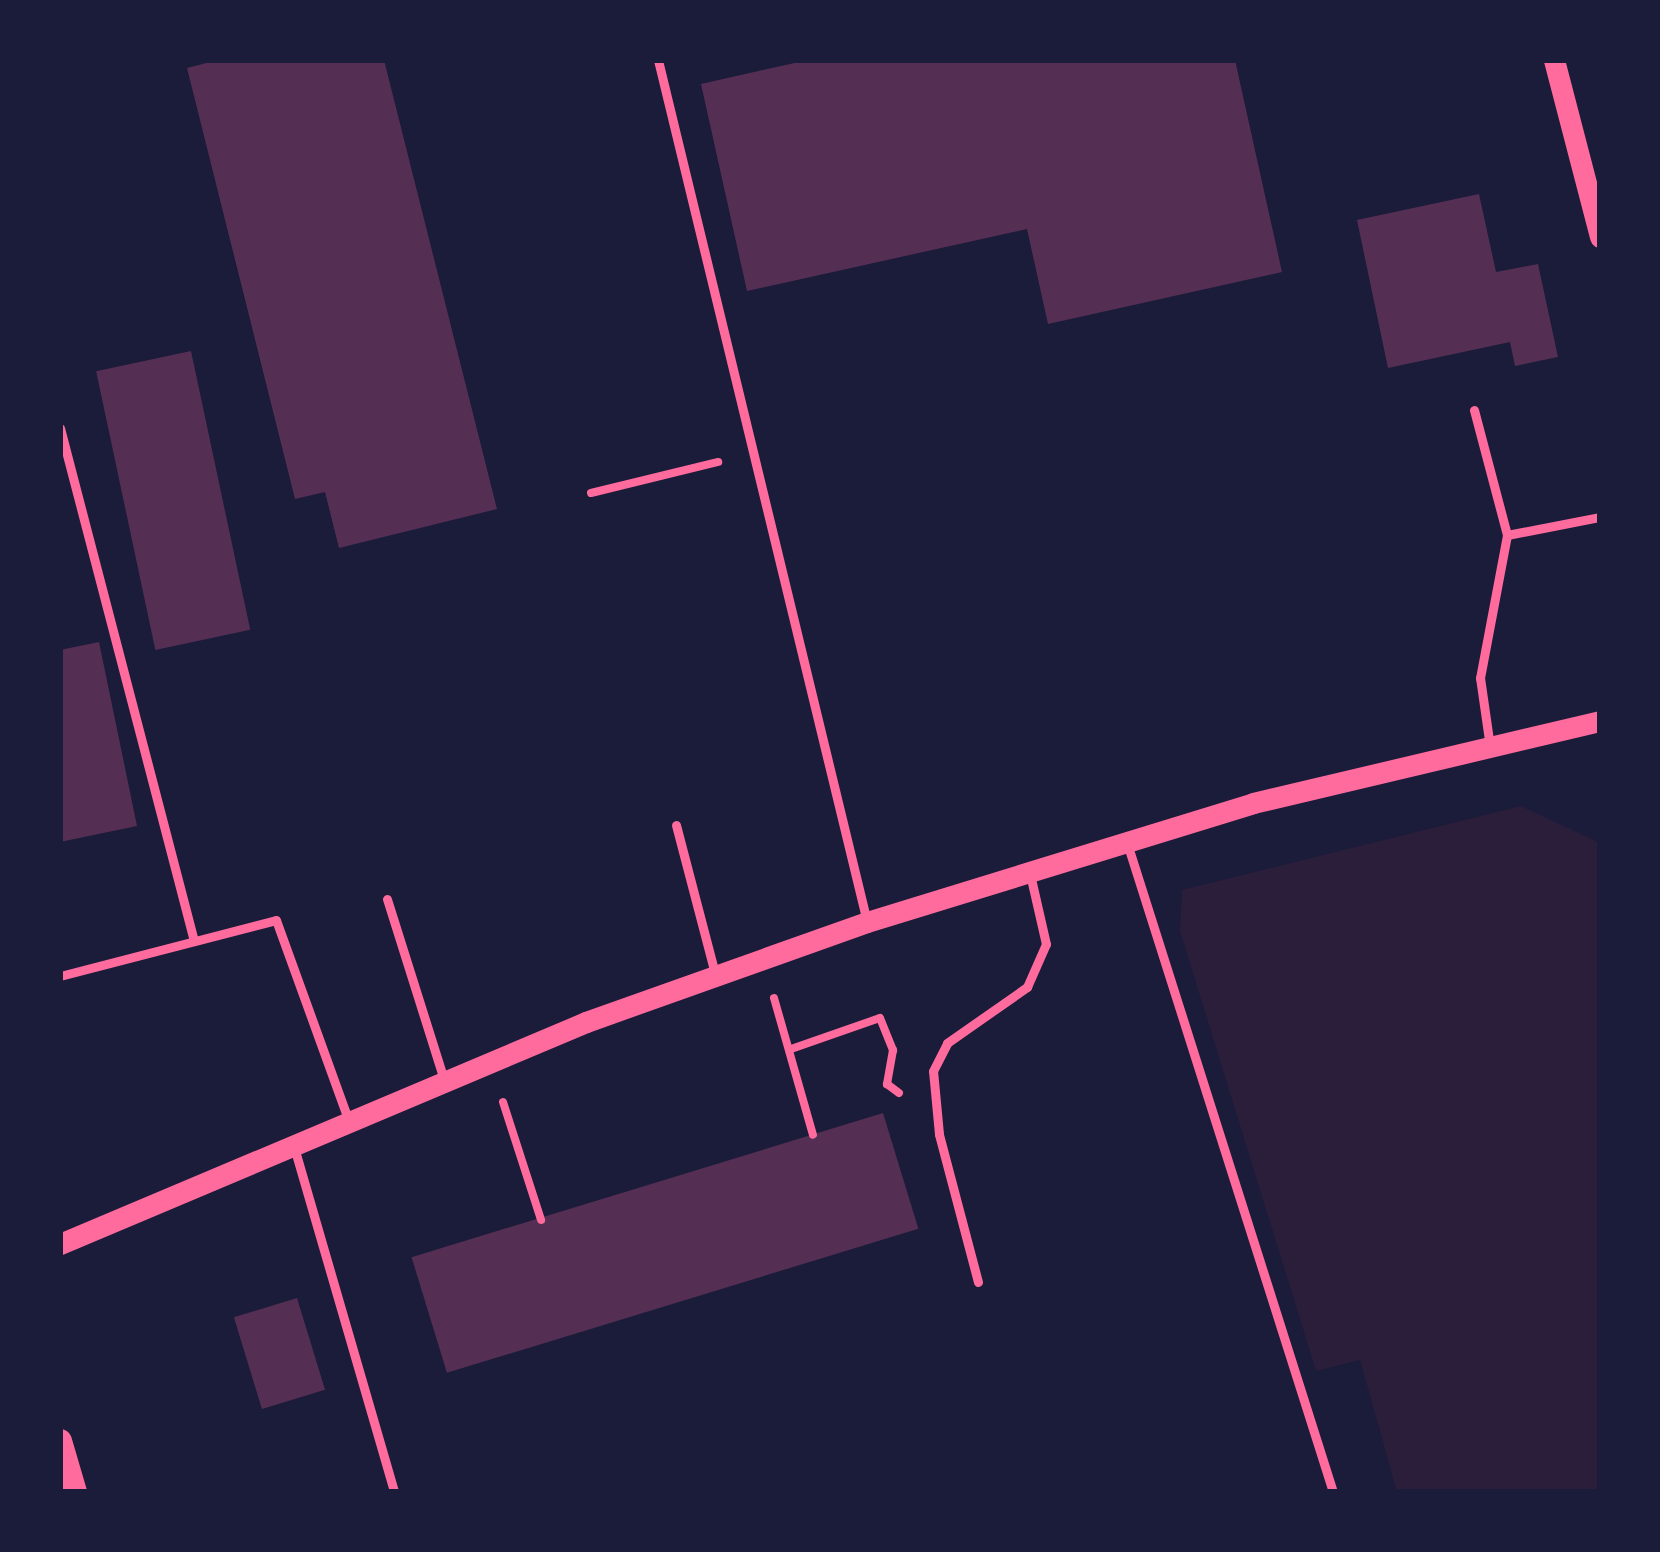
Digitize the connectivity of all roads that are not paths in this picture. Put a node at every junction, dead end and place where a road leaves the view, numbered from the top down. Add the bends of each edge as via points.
1 (658, 60) edge
2 (1554, 60) edge
3 (1600, 237) edge
4 (1474, 410) dead end
5 (60, 428) edge
6 (1600, 517) edge
7 (1508, 535) junction
8 (1600, 722) edge
9 (1490, 747) junction
10 (676, 825) dead end
11 (1127, 843) junction
12 (1029, 869) junction
13 (387, 899) dead end
14 (867, 922) junction
15 (194, 941) junction
16 (60, 976) edge
17 (716, 977) junction
18 (446, 1084) junction
19 (350, 1123) junction
20 (294, 1147) junction
21 (60, 1244) edge
22 (979, 1282) dead end
23 (60, 1441) edge
24 (75, 1492) edge
25 (394, 1492) edge
26 (1333, 1492) edge

1 - 14 lane
2 - 3 street
4 - 7 lane
5 - 15 lane
6 - 7 lane
7 - 9 lane via 1480,678
8 - 9 street
9 - 11 street via 1253,803
10 - 17 lane
11 - 12 street
11 - 26 lane
12 - 14 street
12 - 22 lane via 1046,944 1027,987 947,1043 933,1071 938,1124
13 - 18 lane
14 - 17 street
15 - 16 lane
15 - 19 lane via 276,920
17 - 18 street
18 - 19 street
19 - 20 street
20 - 21 street
20 - 25 lane
23 - 24 main road

